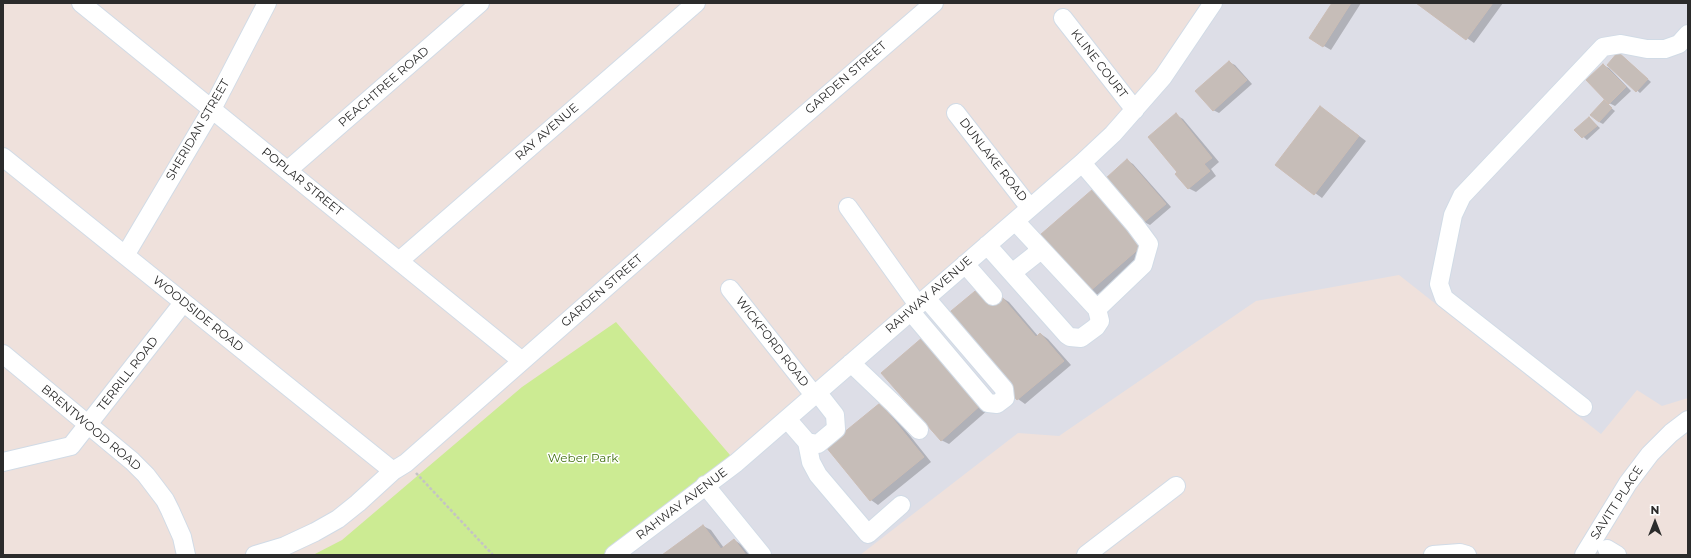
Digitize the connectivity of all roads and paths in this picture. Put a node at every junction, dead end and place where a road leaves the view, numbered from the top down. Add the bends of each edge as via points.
1 (81, 3) edge
2 (267, 3) edge
3 (480, 3) edge
4 (696, 3) edge
5 (934, 3) edge
6 (1213, 3) edge
7 (1063, 18) dead end
8 (1688, 34) edge
9 (212, 109) junction
10 (1135, 110) junction
11 (956, 113) dead end
12 (3, 157) edge
13 (1082, 163) junction
14 (288, 170) junction
15 (848, 207) dead end
16 (1030, 208) junction
17 (1015, 221) junction
18 (987, 245) junction
19 (1038, 246) junction
20 (126, 254) junction
21 (399, 261) junction
22 (966, 264) junction
23 (1010, 270) junction
24 (730, 289) dead end
25 (993, 296) dead end
26 (183, 303) junction
27 (918, 305) junction
28 (1097, 309) junction
29 (3, 354) edge
30 (522, 361) junction
31 (851, 363) junction
32 (816, 394) junction
33 (1583, 407) dead end
34 (787, 419) junction
35 (1688, 420) edge
36 (88, 424) junction
37 (919, 430) dead end
38 (812, 443) junction
39 (3, 462) edge
40 (400, 467) junction
41 (706, 485) junction
42 (1176, 486) dead end
43 (901, 505) dead end
44 (186, 555) edge
45 (255, 555) edge
46 (493, 555) edge
47 (614, 555) edge
48 (762, 555) edge
49 (1086, 555) edge
50 (1433, 555) edge
51 (1467, 555) edge
52 (1584, 555) edge

1 - 9 street, POPLAR STREET
2 - 9 street, SHERIDAN STREET
3 - 14 street, PEACHTREE ROAD
4 - 21 street, RAY AVENUE
5 - 30 street, GARDEN STREET
6 - 10 street, RAHWAY AVENUE via 1163,77
7 - 10 street, KLINE COURT
8 - 33 street via 1679,44 1665,49 1647,49 1622,44 1603,47 1462,196 1453,215 1439,284 1444,298
9 - 14 street, POPLAR STREET
9 - 20 street, SHERIDAN STREET
10 - 13 street, RAHWAY AVENUE
11 - 16 street, DUNLAKE ROAD
12 - 20 street, WOODSIDE ROAD
13 - 16 street, RAHWAY AVENUE
13 - 28 street via 1149,244 1143,265
14 - 21 street, POPLAR STREET
15 - 27 street
16 - 17 street, RAHWAY AVENUE
17 - 18 street, RAHWAY AVENUE
17 - 19 street
18 - 22 street, RAHWAY AVENUE
18 - 23 street
19 - 23 street via 1036,254 1017,269
19 - 28 street
20 - 26 street, WOODSIDE ROAD
21 - 30 street, POPLAR STREET
22 - 25 street
22 - 27 street, RAHWAY AVENUE
23 - 28 street via 1070,337 1081,338 1096,327 1100,321
24 - 32 street, WICKFORD ROAD
26 - 36 street, TERRILL ROAD
26 - 40 street, WOODSIDE ROAD
27 - 27 street via 988,403 997,404 1005,398 1004,389
27 - 31 street, RAHWAY AVENUE
29 - 36 street, BRENTWOOD ROAD
30 - 40 street, GARDEN STREET
31 - 32 street, RAHWAY AVENUE
31 - 37 street
32 - 34 street, RAHWAY AVENUE
32 - 38 street, WICKFORD ROAD via 835,414 836,429
34 - 38 street
34 - 41 street, RAHWAY AVENUE
35 - 52 street, SAVITT PLACE via 1650,454 1628,483
36 - 39 street, TERRILL ROAD via 71,446
36 - 44 street, BRENTWOOD ROAD via 132,461 165,500 182,536
38 - 43 street via 811,462 818,475 868,534
40 - 45 street, GARDEN STREET via 338,519 285,546
40 - 46 path
41 - 47 street, RAHWAY AVENUE
41 - 48 street
42 - 49 street
50 - 51 street

